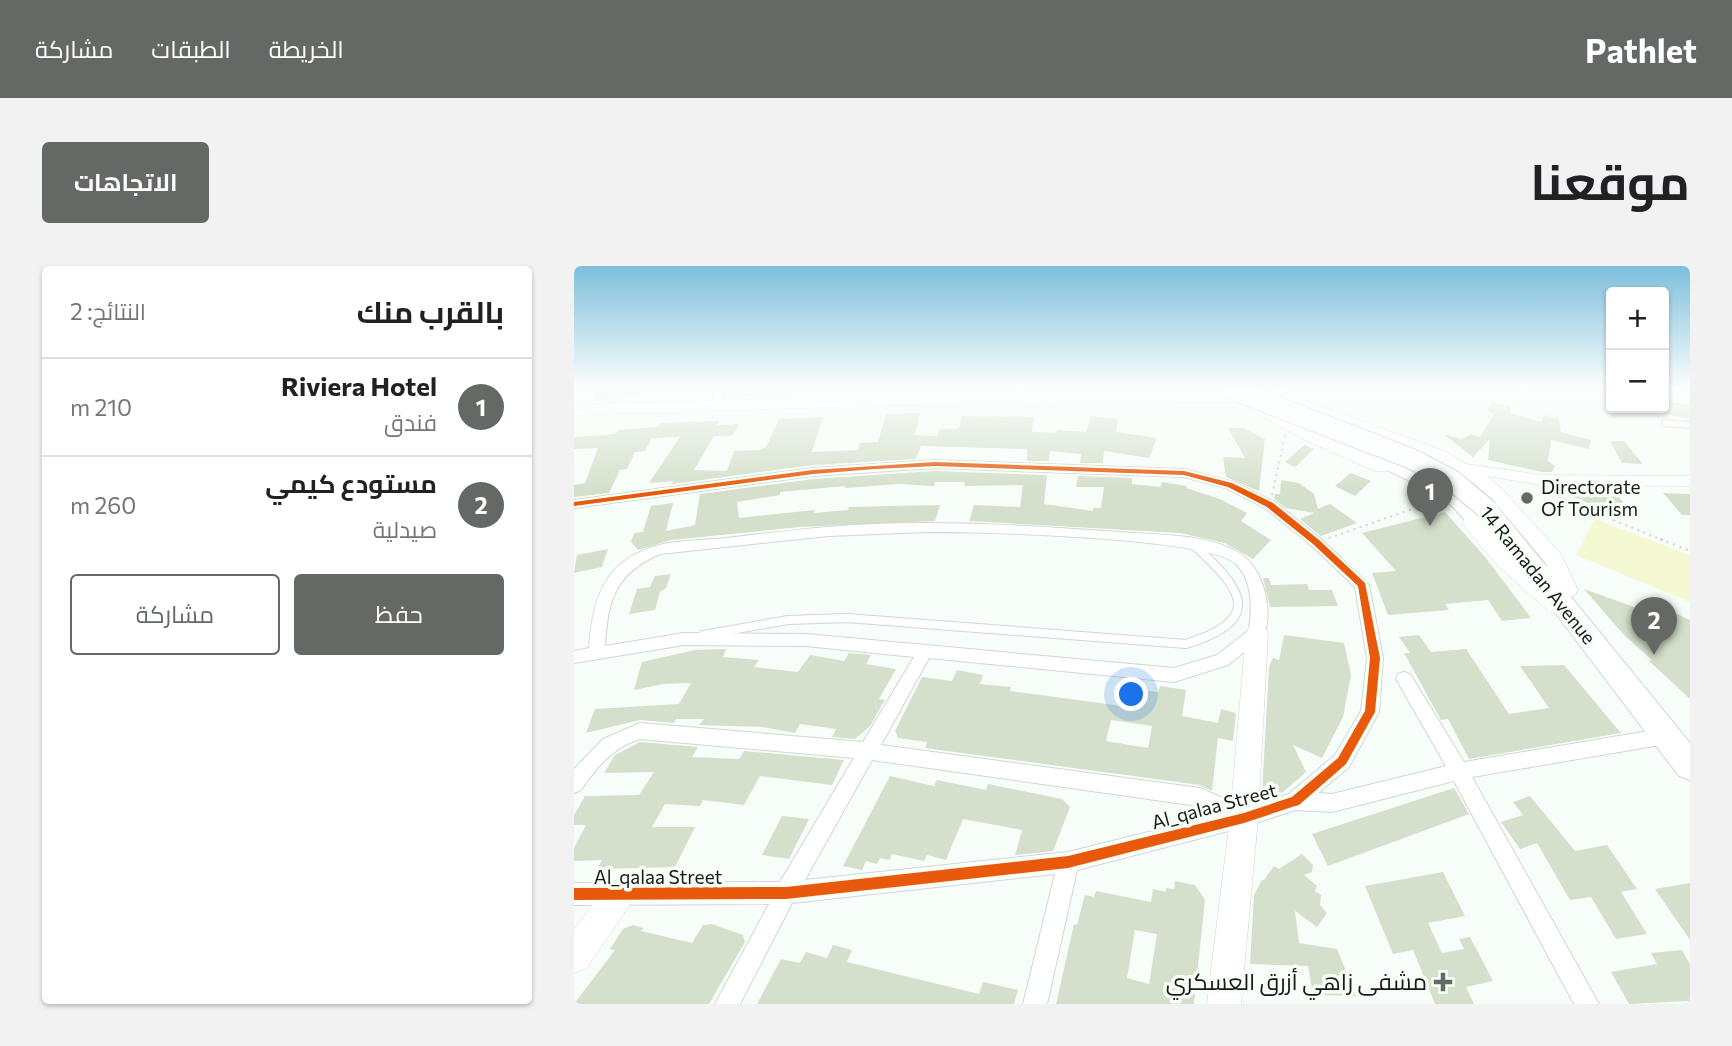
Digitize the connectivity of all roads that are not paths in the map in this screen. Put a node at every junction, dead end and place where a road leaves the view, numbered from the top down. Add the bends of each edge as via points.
1 (1283, 422) edge
2 (1317, 422) edge
3 (1323, 422) edge
4 (1331, 422) edge
5 (1337, 422) edge
6 (1665, 423) dead end
7 (1287, 424) joint
8 (1690, 425) edge
9 (1342, 431) junction
10 (1311, 436) junction
11 (1461, 466) junction
12 (1690, 481) edge
13 (574, 504) edge
14 (1192, 543) junction
15 (1557, 588) junction
16 (1574, 619) junction
17 (1257, 633) junction
18 (684, 639) junction
19 (597, 652) junction
20 (924, 653) junction
21 (574, 657) edge
22 (1404, 679) dead end
23 (1678, 737) edge
24 (869, 751) junction
25 (1690, 766) edge
26 (1459, 771) junction
27 (574, 785) edge
28 (1295, 802) junction
29 (1244, 818) junction
30 (1069, 862) junction
31 (786, 893) junction
32 (574, 894) edge
33 (618, 895) junction
34 (574, 957) edge
35 (727, 1004) edge
36 (1035, 1004) edge
37 (1224, 1004) edge
38 (1587, 1004) edge

1 - 7 main road
2 - 10 main road via 1309,431
3 - 15 main road, 14 Ramadan Avenue, bridge via 1412,459 1494,509
4 - 9 main road
5 - 9 main road
6 - 8 lane
7 - 10 main road
9 - 11 main road via 1441,456
9 - 15 main road via 1439,486 1477,518 1521,569
10 - 16 main road via 1444,498 1505,561
11 - 12 main road via 1542,480
11 - 15 main road via 1497,494 1554,559
13 - 28 street, Al_qalaa Street via 875,467 935,464 1184,473 1230,485 1270,505 1362,585 1374,658 1370,712 1342,761
14 - 17 street via 1238,558 1261,603
14 - 18 lane via 1228,581 1238,600 1238,615 1230,628 1186,644 847,618 788,620
14 - 19 street via 1056,532 899,527 652,551 606,589
15 - 16 main road, 14 Ramadan Avenue
15 - 23 main road, 14 Ramadan Avenue
16 - 23 main road, 14 Ramadan Avenue
17 - 20 street via 1222,660 1174,675
17 - 29 main road
18 - 19 street
18 - 20 street via 806,640
19 - 21 street
20 - 24 street
22 - 26 street
23 - 25 main road, 14 Ramadan Avenue
23 - 26 street
24 - 27 street via 640,731 620,737 595,754
24 - 29 street via 1200,797
24 - 31 street
26 - 28 street via 1332,803
26 - 38 street
28 - 29 street, Al_qalaa Street
29 - 30 street, Al_qalaa Street
29 - 37 main road
30 - 31 street, Al_qalaa Street
30 - 36 street
31 - 33 street, Al_qalaa Street
31 - 35 street
32 - 33 street, Al_qalaa Street
33 - 34 street

